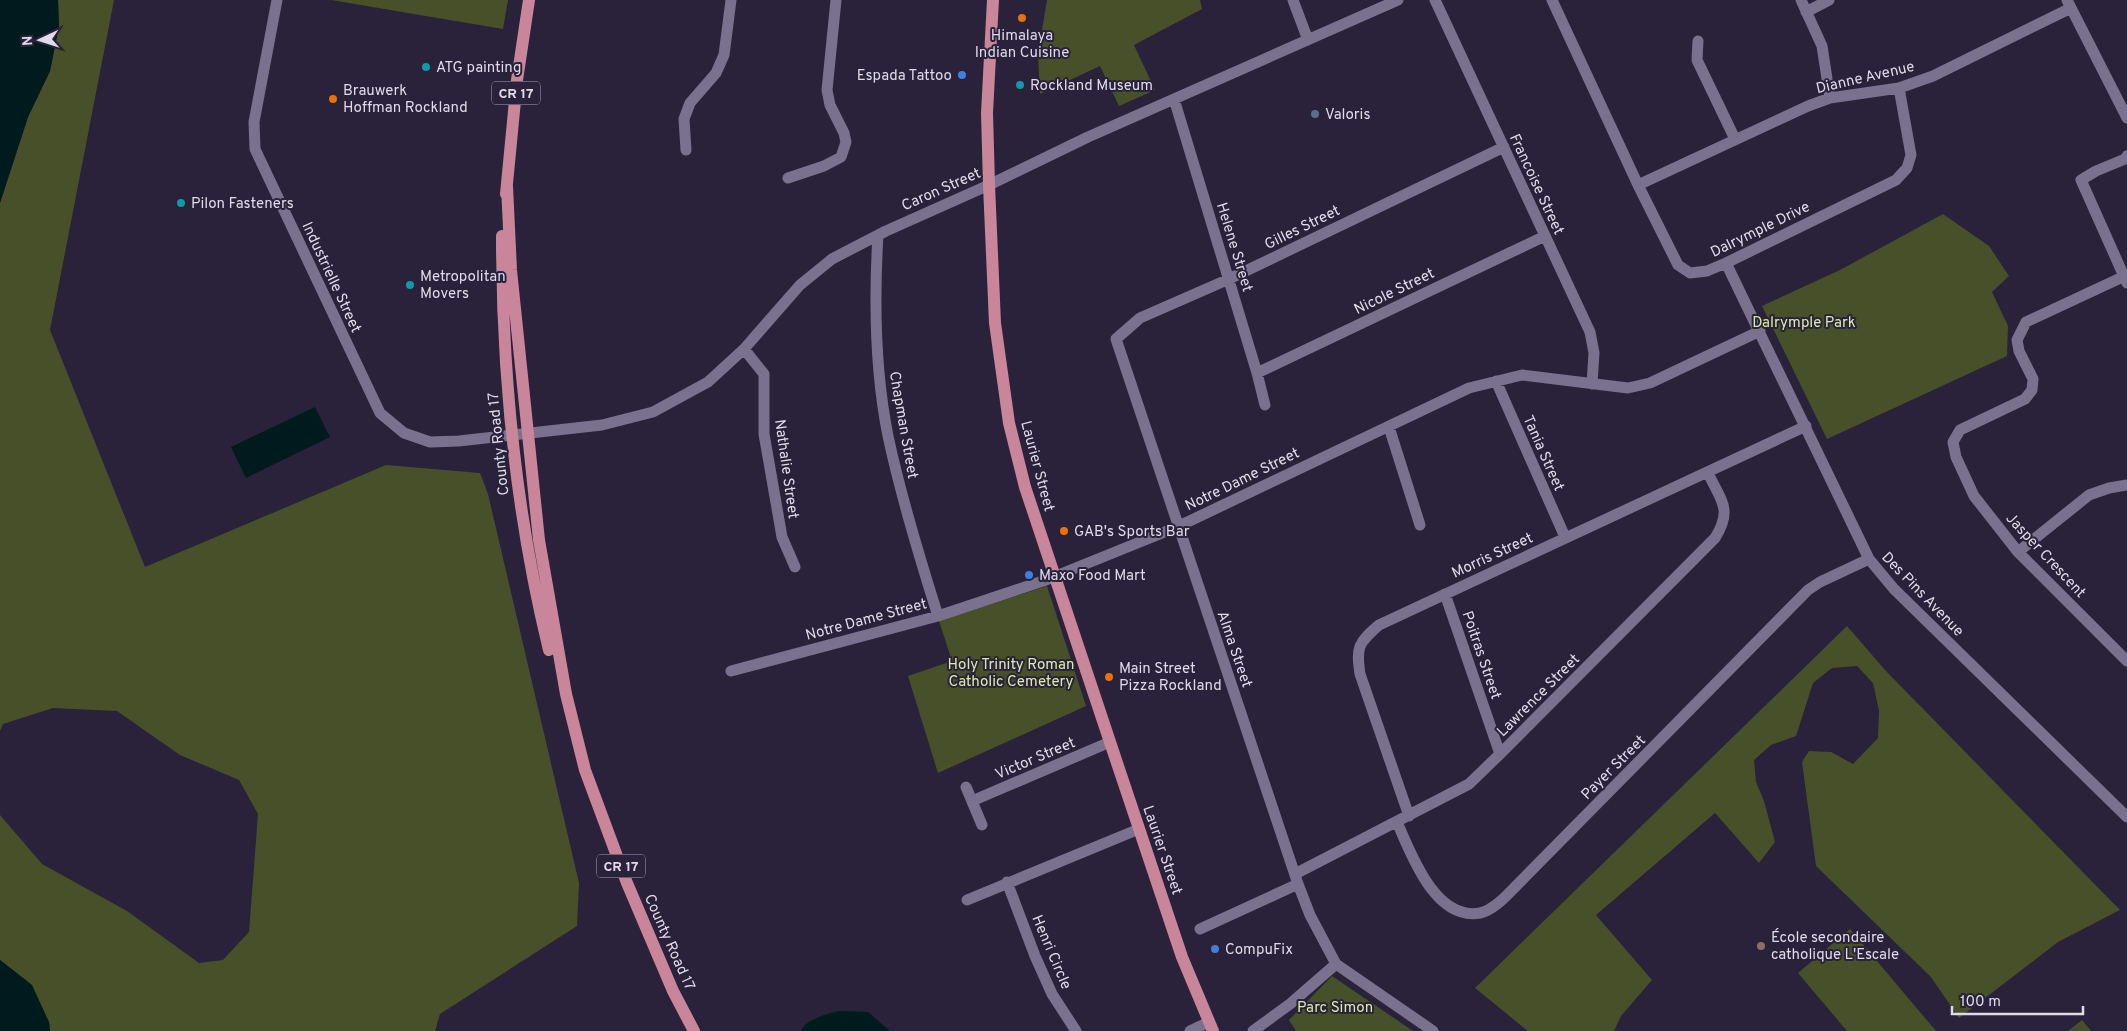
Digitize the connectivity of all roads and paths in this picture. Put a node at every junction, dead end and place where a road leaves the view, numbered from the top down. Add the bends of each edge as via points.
1 (277, 0) edge
2 (529, 0) edge
3 (731, 0) edge
4 (835, 0) edge
5 (993, 0) edge
6 (1293, 0) edge
7 (1398, 0) edge
8 (1436, 0) edge
9 (1552, 0) edge
10 (1801, 0) edge
11 (1829, 0) edge
12 (2069, 4) edge
13 (1806, 12) junction
14 (1308, 40) junction
15 (1698, 41) dead end
16 (1900, 88) junction
17 (1830, 98) junction
18 (1174, 99) junction
19 (2127, 118) edge
20 (1735, 139) junction
21 (1504, 147) junction
22 (686, 150) dead end
23 (2127, 156) edge
24 (788, 178) dead end
25 (989, 185) junction
26 (507, 186) junction
27 (1638, 186) junction
28 (878, 235) junction
29 (1544, 236) junction
30 (1726, 263) junction
31 (2126, 278) edge
32 (1229, 279) junction
33 (1760, 331) junction
34 (1116, 339) joint
35 (744, 349) junction
36 (1257, 373) junction
37 (1496, 381) junction
38 (1592, 384) junction
39 (1265, 404) dead end
40 (1806, 426) junction
41 (1389, 427) junction
42 (527, 433) junction
43 (512, 434) junction
44 (1708, 473) junction
45 (2127, 485) edge
46 (1420, 524) dead end
47 (1178, 527) junction
48 (1565, 537) junction
49 (2018, 552) junction
50 (1869, 558) junction
51 (795, 567) dead end
52 (1054, 577) junction
53 (1445, 594) junction
54 (938, 616) junction
55 (2127, 661) edge
56 (730, 671) dead end
57 (566, 694) junction
58 (1110, 742) junction
59 (1500, 754) junction
60 (966, 787) dead end
61 (972, 801) junction
62 (1409, 816) junction
63 (2127, 816) edge
64 (1397, 822) junction
65 (982, 825) dead end
66 (1139, 829) junction
67 (1296, 879) junction
68 (1008, 882) junction
69 (967, 900) dead end
70 (1200, 929) dead end
71 (1336, 964) junction
72 (1211, 1026) edge
73 (694, 1031) edge
74 (1076, 1031) edge
75 (1190, 1031) edge
76 (1253, 1031) edge
77 (1433, 1031) edge

1 - 43 street, Industrielle Street via 254,122 255,148 380,413 404,433 430,442
2 - 26 main road, County Road 17 / CR 17 via 517,80
3 - 22 street via 724,55 716,73 690,103 684,119
4 - 24 street via 827,90 846,142 840,157
5 - 25 main road, Laurier Street via 987,112
6 - 14 street
7 - 14 street, Caron Street
8 - 21 street, Francoise Street
9 - 27 street, Dalrymple Drive
10 - 13 street
11 - 13 street
12 - 16 street, Dianne Avenue via 1933,76
12 - 19 street
13 - 17 street via 1822,46
14 - 18 street, Caron Street
15 - 20 street via 1697,60
16 - 17 street, Dianne Avenue
16 - 30 street, Dalrymple Drive via 1911,155 1907,168 1896,180
17 - 20 street, Dianne Avenue
18 - 25 street, Caron Street
18 - 32 street, Helene Street
20 - 27 street, Dianne Avenue
21 - 29 street, Francoise Street
21 - 32 street, Gilles Street
23 - 31 street via 2081,180
25 - 28 street, Caron Street
25 - 52 main road, Laurier Street via 995,323 1009,423 1021,473
26 - 42 main road, County Road 17 / CR 17 via 511,270
26 - 43 main road, County Road 17 / CR 17 via 502,231 502,279
27 - 30 street, Dalrymple Drive via 1678,265 1690,273 1707,271
28 - 35 street, Caron Street via 819,267 800,284
28 - 54 street, Chapman Street via 879,368 888,435 907,517
29 - 36 street, Nicole Street
29 - 38 street, Francoise Street via 1590,332 1594,352
30 - 33 street, Des Pins Avenue
31 - 49 street, Jasper Crescent via 2026,322 2017,340 2033,379 2032,390 2025,399 1960,430 1953,442 1956,457 1974,496
32 - 34 street, Gilles Street via 1140,318
32 - 36 street, Helene Street
33 - 38 street, Notre Dame Street via 1650,382 1628,388
33 - 40 street, Des Pins Avenue
34 - 47 street, Alma Street
35 - 42 street, Caron Street via 708,382 653,412 602,426
35 - 51 street, Nathalie Street via 764,374 764,434 782,537
36 - 39 street, Helene Street
37 - 38 street, Notre Dame Street via 1522,375
37 - 41 street, Notre Dame Street via 1469,388
37 - 48 street, Tania Street
40 - 44 street, Morris Street
40 - 50 street, Des Pins Avenue
41 - 46 street
41 - 47 street, Notre Dame Street
42 - 43 street, Industrielle Street
42 - 57 main road, County Road 17 / CR 17 via 539,540
43 - 57 main road, County Road 17 / CR 17 via 522,516 540,613 553,665
44 - 48 street, Morris Street
44 - 59 street, Lawrence Street via 1724,507 1724,523 1715,538
45 - 49 street via 2089,495
47 - 52 street, Notre Dame Street
47 - 67 street, Alma Street
48 - 53 street, Morris Street
49 - 55 street, Jasper Crescent
50 - 63 street, Des Pins Avenue via 1894,589
50 - 64 street, Payer Street via 1808,590 1517,885 1482,913 1463,913 1446,904 1431,889
52 - 54 street, Notre Dame Street
52 - 58 main road, Laurier Street
53 - 59 street, Poitras Street
53 - 62 street, Morris Street via 1379,625 1363,638 1358,654 1360,674
54 - 56 street, Notre Dame Street
57 - 73 main road, County Road 17 / CR 17 via 585,770 627,883 673,991
58 - 61 street, Victor Street
58 - 66 main road, Laurier Street
59 - 62 street, Lawrence Street via 1469,784
60 - 61 street
61 - 65 street
62 - 64 street, Lawrence Street
64 - 67 street, Lawrence Street
66 - 68 street
66 - 72 main road, Laurier Street via 1182,957
67 - 70 street, Lawrence Street
67 - 71 street, Alma Street via 1310,915
68 - 69 street
68 - 74 street, Henri Circle via 1052,994
71 - 76 street
71 - 77 street
72 - 75 street

